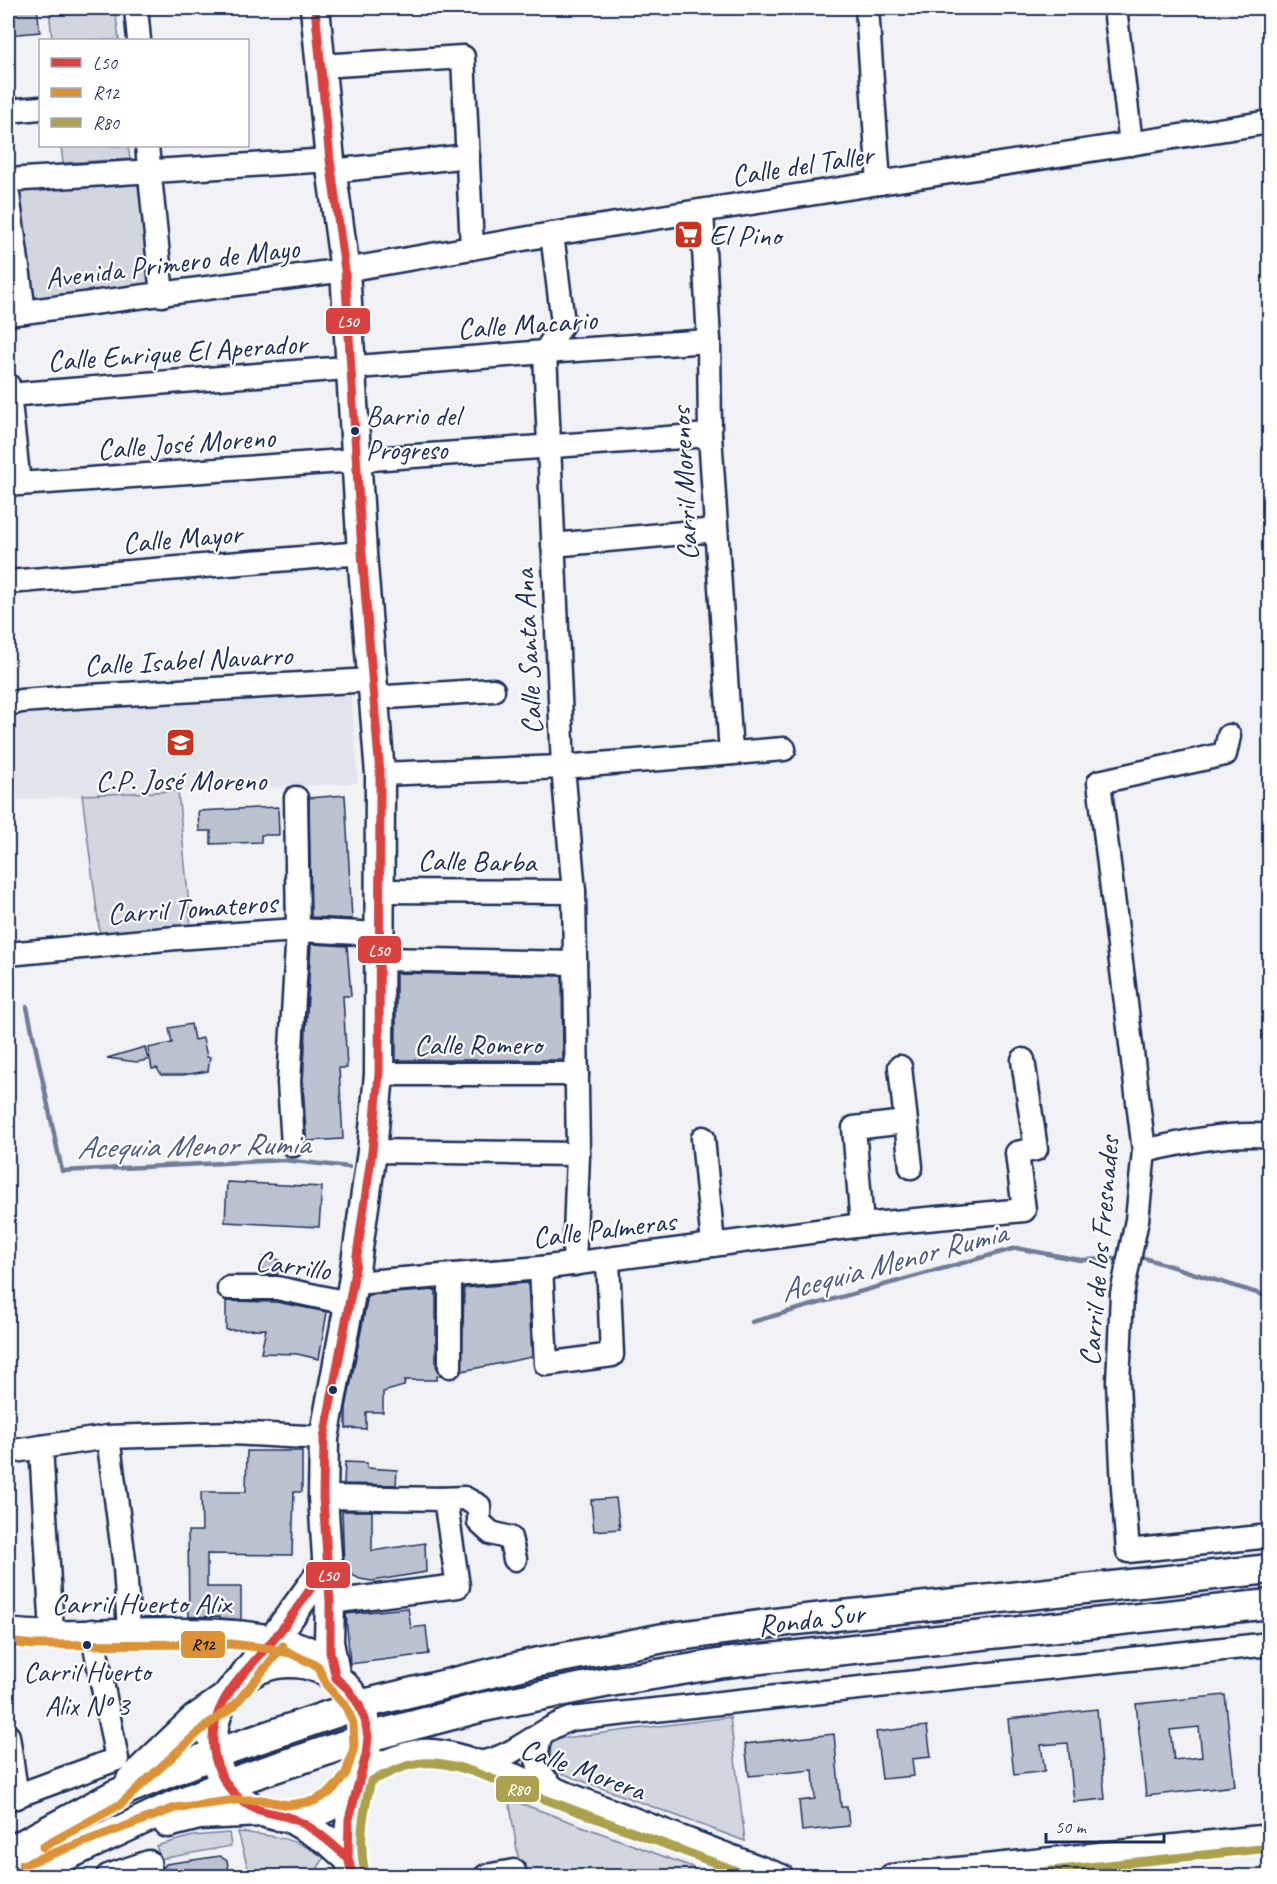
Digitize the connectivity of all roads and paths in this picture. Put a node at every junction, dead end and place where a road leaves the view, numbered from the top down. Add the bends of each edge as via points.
1 (136, 8) edge
2 (315, 8) edge
3 (867, 8) edge
4 (1115, 8) edge
5 (139, 39) edge
6 (321, 66) junction
7 (39, 108) edge
8 (8, 111) edge
9 (1269, 122) edge
10 (1131, 144) junction
11 (147, 147) edge
12 (468, 156) junction
13 (331, 166) junction
14 (149, 170) junction
15 (8, 180) edge
16 (879, 183) junction
17 (8, 195) edge
18 (702, 211) junction
19 (552, 234) junction
20 (472, 248) junction
21 (345, 270) junction
22 (162, 295) junction
23 (16, 313) edge
24 (708, 341) junction
25 (545, 352) junction
26 (350, 369) junction
27 (8, 391) edge
28 (710, 435) junction
29 (549, 443) junction
30 (356, 461) junction
31 (716, 530) junction
32 (553, 545) junction
33 (362, 553) junction
34 (8, 582) edge
35 (373, 689) junction
36 (493, 690) dead end
37 (8, 704) edge
38 (1229, 736) dead end
39 (784, 749) dead end
40 (731, 753) junction
41 (563, 767) junction
42 (380, 774) junction
43 (296, 798) dead end
44 (380, 891) junction
45 (574, 892) junction
46 (298, 930) junction
47 (381, 947) junction
48 (8, 954) edge
49 (575, 963) junction
50 (1023, 1060) dead end
51 (900, 1067) dead end
52 (379, 1074) junction
53 (577, 1074) junction
54 (905, 1122) junction
55 (1269, 1136) edge
56 (703, 1138) dead end
57 (293, 1145) dead end
58 (1144, 1150) junction
59 (372, 1151) junction
60 (578, 1154) junction
61 (911, 1167) dead end
62 (862, 1225) junction
63 (713, 1245) junction
64 (608, 1260) junction
65 (574, 1264) junction
66 (541, 1268) junction
67 (450, 1276) junction
68 (229, 1288) dead end
69 (350, 1293) junction
70 (450, 1366) dead end
71 (108, 1437) junction
72 (324, 1438) junction
73 (41, 1448) junction
74 (8, 1452) edge
75 (323, 1497) junction
76 (442, 1499) junction
77 (1269, 1536) edge
78 (515, 1559) dead end
79 (327, 1565) junction
80 (1269, 1569) edge
81 (330, 1602) junction
82 (1269, 1604) edge
83 (8, 1630) edge
84 (92, 1631) junction
85 (129, 1631) junction
86 (52, 1632) junction
87 (274, 1638) junction
88 (1269, 1644) edge
89 (334, 1671) junction
90 (230, 1692) junction
91 (359, 1705) junction
92 (542, 1735) junction
93 (8, 1736) edge
94 (368, 1737) junction
95 (214, 1754) junction
96 (397, 1757) junction
97 (478, 1763) junction
98 (361, 1772) junction
99 (226, 1784) junction
100 (555, 1790) junction
101 (114, 1795) junction
102 (12, 1798) edge
103 (275, 1815) junction
104 (1269, 1836) edge
105 (8, 1852) edge
106 (723, 1854) junction
107 (351, 1867) edge
108 (24, 1876) edge
109 (108, 1876) edge
110 (151, 1876) edge
111 (486, 1876) edge
112 (515, 1876) edge
113 (724, 1876) edge
114 (782, 1876) edge
115 (891, 1876) edge

1 - 5 street
2 - 6 main road
3 - 16 street
4 - 10 street
6 - 12 street via 463,57
6 - 13 main road
7 - 8 street
9 - 10 street, Calle del Taller
10 - 16 street, Calle del Taller
11 - 14 street
12 - 13 street
12 - 20 street
13 - 14 street
13 - 21 main road
14 - 15 street
14 - 22 street
16 - 18 street, Calle del Taller
17 - 23 street
18 - 19 street, Calle del Taller
18 - 24 street, Carril Morenos
19 - 20 street, Calle del Taller
19 - 25 street via 563,323
20 - 21 street, Calle del Taller
21 - 22 street, Avenida Primero de Mayo
21 - 26 main road
22 - 23 street, Avenida Primero de Mayo
24 - 25 street, Calle Macario
24 - 28 street, Carril Morenos
25 - 26 street, Calle Macario
25 - 29 street, Calle Santa Ana
26 - 27 street, Calle Enrique El Aperador
26 - 30 main road
27 - 30 street, Calle José Moreno via 19,484
28 - 29 street, Calle José Moreno
28 - 31 street, Carril Morenos
29 - 30 street, Calle José Moreno
29 - 32 street, Calle Santa Ana
30 - 33 main road
31 - 32 street
31 - 40 street, Carril Morenos
32 - 41 street, Calle Santa Ana
33 - 34 street, Calle Mayor
33 - 35 main road
35 - 36 street, Calle Isabel Navarro
35 - 37 street, Calle Isabel Navarro via 112,694
35 - 42 main road
38 - 58 street, Carril de los Fresnades via 1225,754 1099,782
39 - 40 street
40 - 41 street
41 - 42 street
41 - 45 street, Calle Santa Ana
42 - 44 main road
43 - 46 street
44 - 45 street, Calle Barba
44 - 47 main road
45 - 49 street, Calle Santa Ana
46 - 47 street, Carril Tomateros
46 - 48 street, Carril Tomateros
46 - 57 street via 289,1082
47 - 49 street, Carril Tomateros
47 - 52 main road
49 - 53 street, Calle Santa Ana
50 - 62 street, Calle Palmeras via 1036,1149 1017,1153 1024,1210
51 - 54 street
52 - 53 street, Calle Romero
52 - 59 main road
53 - 60 street, Calle Santa Ana
54 - 61 street
54 - 62 street via 854,1128
55 - 58 street via 1254,1134
56 - 63 street
58 - 77 street, Carril de los Fresnades via 1137,1220 1122,1294 1118,1382 1128,1551
59 - 60 street
59 - 69 main road
60 - 65 street, Calle Santa Ana
62 - 63 street, Calle Palmeras
63 - 64 street, Calle Palmeras
64 - 65 street, Calle Palmeras
64 - 66 street via 612,1355 546,1364
65 - 66 street, Calle Palmeras
66 - 67 street, Calle Palmeras
67 - 69 street, Calle Palmeras
67 - 70 street
68 - 69 street, Carrillo
69 - 72 main road
71 - 72 street via 232,1433
71 - 73 street
71 - 85 street
72 - 75 main road
73 - 74 street
73 - 86 street
75 - 76 street
75 - 79 main road
76 - 78 street via 464,1498 479,1506 479,1522 491,1533 510,1538
76 - 81 street via 458,1586
79 - 81 main road
79 - 87 main road
80 - 91 main road, Ronda Sur via 664,1638 529,1664
81 - 89 main road via 328,1629
82 - 94 main road, Ronda Sur via 724,1663 483,1707
83 - 86 street, Carril Huerto Alix
84 - 85 street, Carril Huerto Alix
84 - 86 street, Carril Huerto Alix
84 - 102 street via 117,1759
85 - 87 street, Carril Huerto Alix via 240,1632
87 - 89 street, Carril Huerto Alix via 327,1658
87 - 90 main road
88 - 92 street via 571,1719
89 - 90 main road via 302,1663 273,1664 259,1669
89 - 91 main road
90 - 95 main road via 216,1716
90 - 101 main road via 195,1719
91 - 94 main road
91 - 95 main road, Ronda Sur
92 - 97 street via 508,1755
92 - 100 street via 537,1763 544,1779
93 - 102 street
94 - 96 street
94 - 98 main road
94 - 99 main road, Ronda Sur
95 - 99 main road
95 - 101 main road, Ronda Sur
96 - 97 street, Calle Morera via 432,1751
96 - 98 street, Calle Morera
97 - 100 street, Calle Morera
98 - 103 main road via 345,1794 324,1810 306,1816
98 - 107 main road via 349,1819
99 - 103 main road via 242,1801
99 - 108 main road, Ronda Sur
100 - 106 street, Calle Morera
101 - 105 main road, Ronda Sur
103 - 107 main road via 313,1831
103 - 108 main road via 198,1815 177,1820
104 - 115 street
106 - 113 street
106 - 114 street, Calle Morera
109 - 110 street via 149,1862
111 - 112 street via 514,1871

